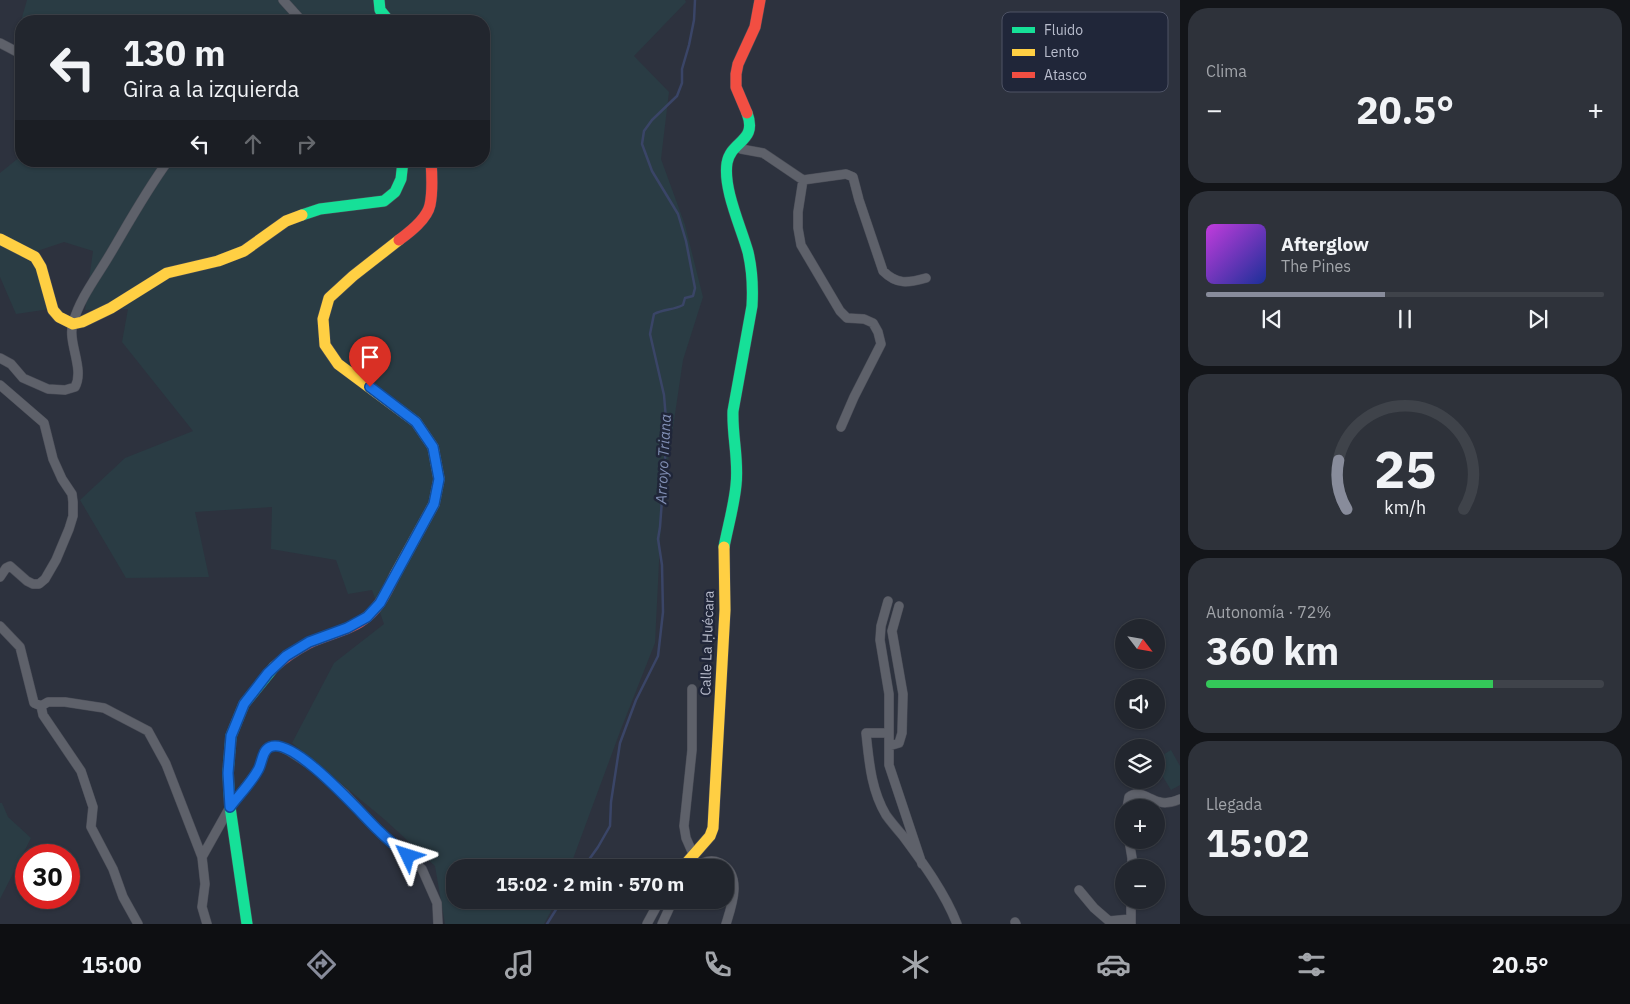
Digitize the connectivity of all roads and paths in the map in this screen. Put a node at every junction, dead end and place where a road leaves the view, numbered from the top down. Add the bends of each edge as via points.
1 (283, 0) edge
2 (379, 0) edge
3 (760, 0) edge
4 (297, 15) edge
5 (384, 15) edge
6 (0, 43) edge
7 (15, 51) edge
8 (737, 146) junction
9 (164, 167) edge
10 (402, 167) edge
11 (431, 167) edge
12 (803, 180) junction
13 (0, 239) edge
14 (926, 278) dead end
15 (73, 324) junction
16 (0, 358) edge
17 (0, 385) edge
18 (841, 427) dead end
19 (0, 577) edge
20 (888, 601) dead end
21 (899, 606) dead end
22 (0, 626) edge
23 (692, 689) dead end
24 (41, 706) junction
25 (888, 733) junction
26 (888, 746) junction
27 (1129, 799) edge
28 (1152, 799) edge
29 (1180, 799) edge
30 (1165, 803) edge
31 (230, 807) junction
32 (693, 854) junction
33 (202, 857) junction
34 (689, 859) edge
35 (922, 864) junction
36 (1078, 890) dead end
37 (655, 909) edge
38 (669, 909) edge
39 (731, 909) edge
40 (1130, 921) edge
41 (138, 924) edge
42 (207, 924) edge
43 (247, 924) edge
44 (438, 924) edge
45 (647, 924) edge
46 (662, 924) edge
47 (726, 924) edge
48 (958, 924) edge

1 - 4 street
2 - 5 street
3 - 8 street, Calle La Ḥuécara via 755,27 736,74 736,87 750,124 748,135
6 - 7 street
8 - 12 street via 763,153
8 - 32 street, Calle La Ḥuécara via 729,156 727,175 748,254 753,291 732,428 736,485 723,550 725,610 714,817 710,836
9 - 15 street via 87,291
10 - 15 street via 395,192 384,201 320,209 286,221 244,251 167,273 91,319
11 - 31 street via 430,206 416,227 329,298 323,319 325,344 338,364 416,422 433,447 439,479 434,504 380,603 367,617 309,642 286,656 244,704 231,736
12 - 14 street via 846,174 853,178 882,271 890,278 908,283
12 - 18 street via 798,212 801,245 840,311 847,318 864,318 873,323 881,344
13 - 15 street via 35,257 41,266 54,310 59,317
15 - 16 street via 78,374 75,386 65,390 48,389 23,378 11,364
17 - 19 street via 44,423 53,459 73,502 69,529 45,579 33,584 10,566
20 - 25 street via 880,640 889,694
21 - 26 street via 892,631 903,694 902,733 899,743
22 - 24 street via 20,647 34,702
23 - 32 street, Calle La Ḥuécara via 692,750 684,826
24 - 33 street via 48,702 65,702 104,708 148,731 166,764
24 - 41 street via 83,776 93,807 91,827
25 - 26 street
25 - 35 street via 866,733 870,771 886,814
26 - 35 street via 888,765
27 - 28 street via 1133,794 1139,794
29 - 30 street
31 - 33 street
31 - 43 street
31 - 44 street via 258,770 266,750 278,746 289,751 344,793 379,831 422,869 437,903
32 - 34 street, Calle La Ḥuécara
33 - 42 street via 205,884 202,907
35 - 48 street
36 - 40 street via 1109,921
37 - 45 street
38 - 46 street
39 - 47 street

